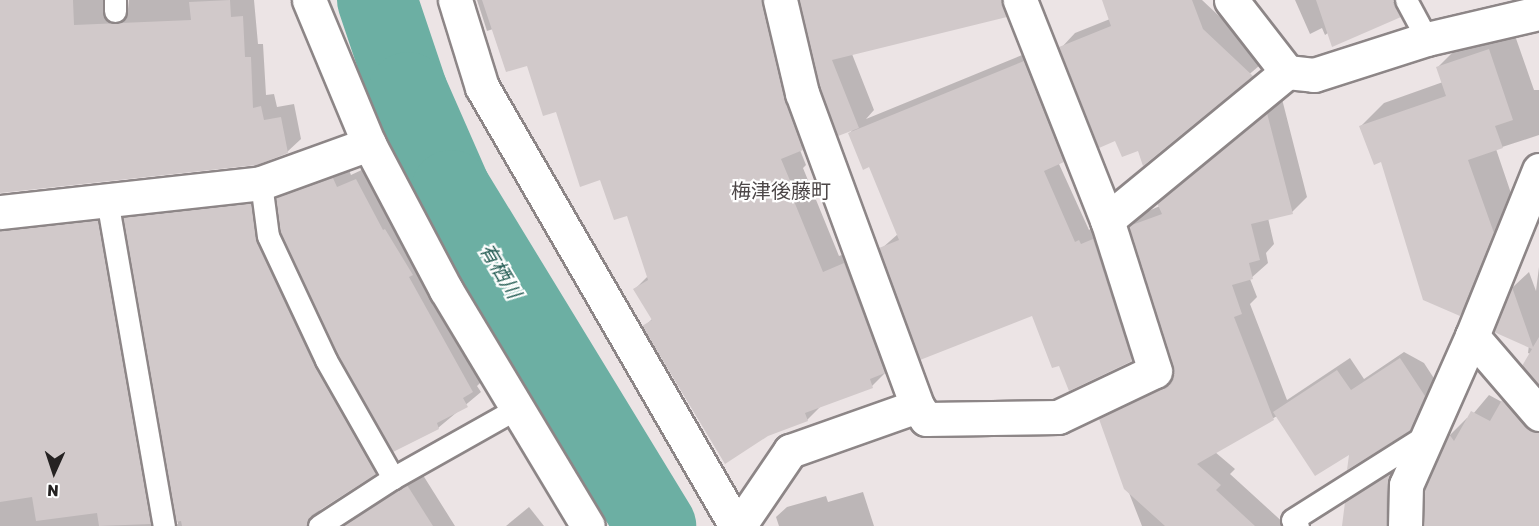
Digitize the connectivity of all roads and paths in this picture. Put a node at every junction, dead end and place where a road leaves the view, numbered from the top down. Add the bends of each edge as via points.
1 (309, 0) edge
2 (455, 0) edge
3 (780, 0) edge
4 (1020, 0) edge
5 (1231, 0) edge
6 (1406, 0) edge
7 (1539, 13) edge
8 (1427, 39) junction
9 (1287, 72) junction
10 (369, 144) junction
11 (1539, 170) edge
12 (261, 183) junction
13 (107, 200) junction
14 (0, 212) edge
15 (1107, 220) junction
16 (1472, 336) junction
17 (917, 406) junction
18 (517, 408) junction
19 (1539, 414) edge
20 (1429, 432) junction
21 (393, 478) junction
22 (164, 526) edge
23 (319, 526) edge
24 (588, 526) edge
25 (737, 526) edge
26 (1298, 526) edge
27 (1405, 526) edge

1 - 10 street
2 - 25 street via 482,87
3 - 17 street via 802,93
4 - 15 street
5 - 9 street
6 - 8 lane
7 - 8 street
8 - 9 street via 1314,75
9 - 15 street
10 - 12 street
10 - 18 street via 446,290
11 - 16 street
12 - 13 street
12 - 21 lane via 268,236 326,360
13 - 14 street
13 - 22 lane
15 - 17 street via 1155,371 1058,417 926,419
16 - 19 street
16 - 20 street
17 - 25 street via 790,451
18 - 21 lane
18 - 24 street
20 - 26 lane via 1292,519
20 - 27 street via 1406,485
21 - 23 lane

